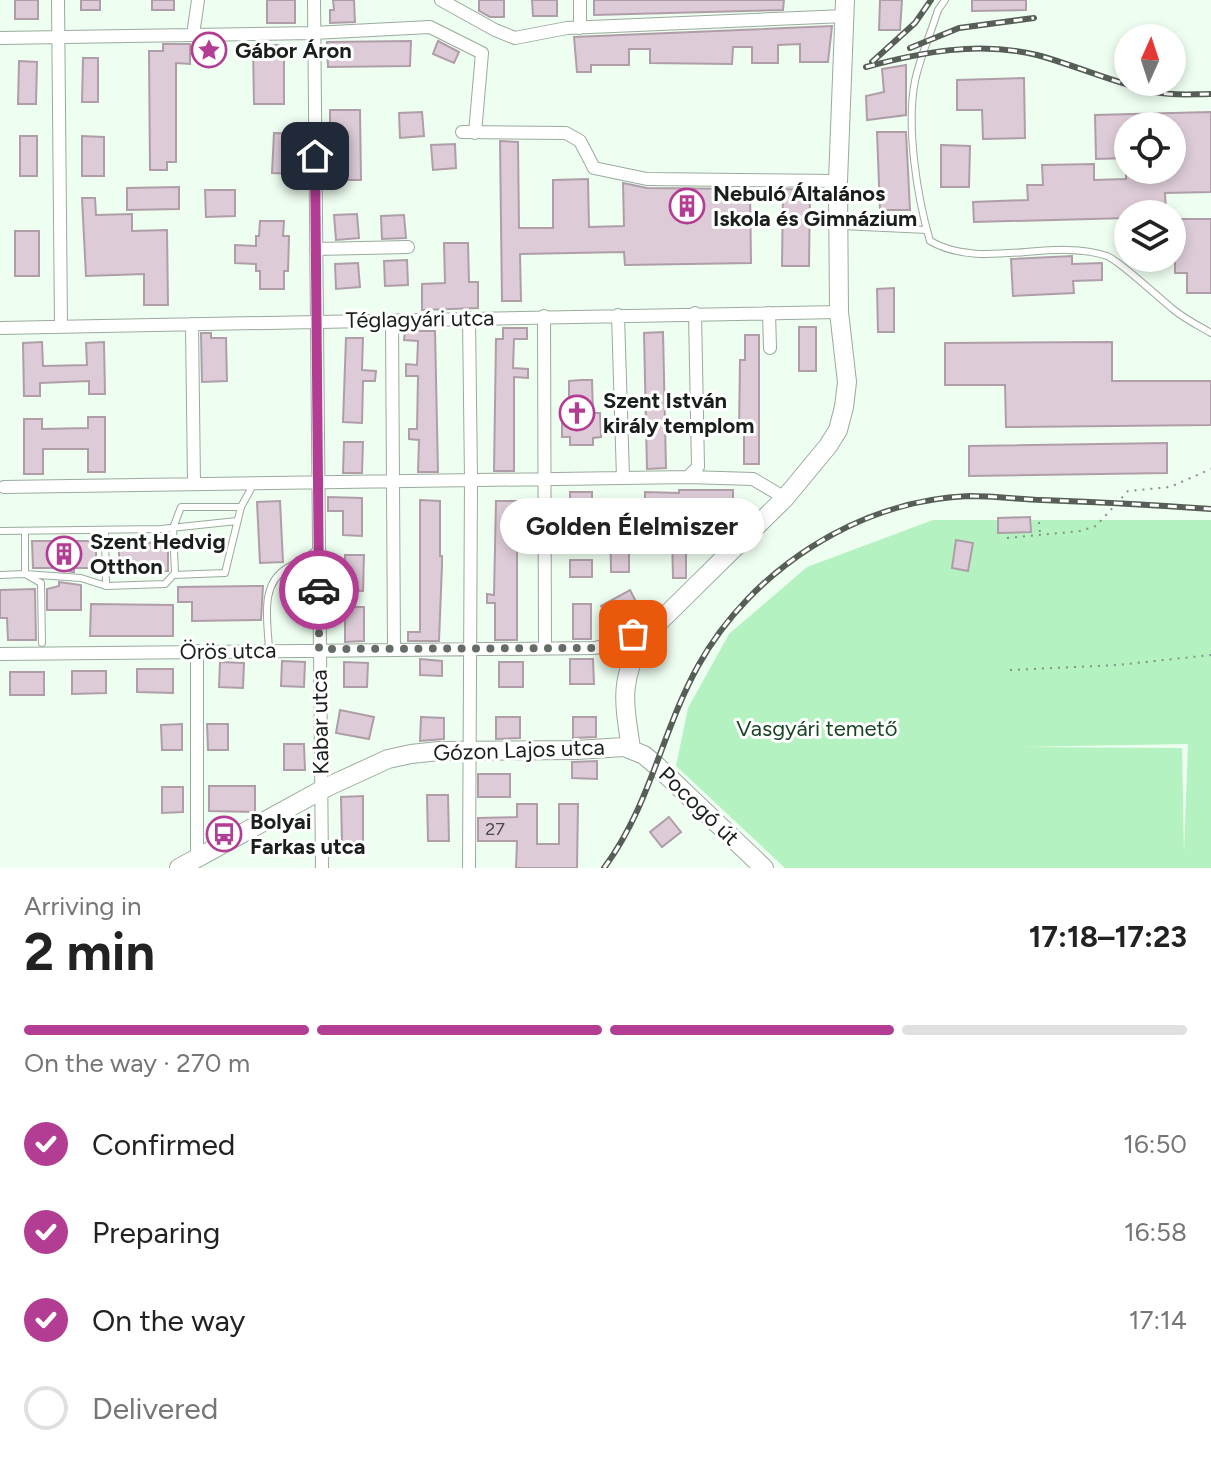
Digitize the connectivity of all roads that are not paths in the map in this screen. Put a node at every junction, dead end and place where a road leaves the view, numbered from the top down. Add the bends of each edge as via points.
1 (58, 0) edge
2 (198, 0) edge
3 (314, 0) edge
4 (441, 0) edge
5 (580, 0) edge
6 (945, 0) edge
7 (845, 8) edge
8 (580, 28) junction
9 (313, 33) junction
10 (193, 35) junction
11 (58, 37) junction
12 (0, 38) edge
13 (838, 181) junction
14 (838, 226) junction
15 (927, 230) junction
16 (408, 247) dead end
17 (316, 249) junction
18 (839, 312) junction
19 (695, 313) junction
20 (769, 313) junction
21 (618, 315) junction
22 (544, 316) junction
23 (469, 318) junction
24 (392, 320) junction
25 (316, 321) junction
26 (192, 324) junction
27 (61, 327) junction
28 (0, 328) edge
29 (1211, 333) edge
30 (770, 348) dead end
31 (688, 477) junction
32 (623, 478) junction
33 (546, 479) junction
34 (471, 480) junction
35 (394, 481) junction
36 (318, 482) junction
37 (254, 483) junction
38 (194, 484) junction
39 (2, 487) edge
40 (785, 498) junction
41 (241, 507) junction
42 (237, 521) junction
43 (173, 528) junction
44 (105, 530) junction
45 (0, 531) edge
46 (25, 531) junction
47 (318, 548) junction
48 (25, 574) junction
49 (0, 575) edge
50 (173, 575) junction
51 (278, 576) junction
52 (319, 585) junction
53 (106, 586) junction
54 (643, 638) junction
55 (42, 643) dead end
56 (469, 648) junction
57 (545, 648) junction
58 (319, 649) junction
59 (394, 649) junction
60 (269, 650) junction
61 (197, 651) junction
62 (0, 654) edge
63 (631, 748) junction
64 (469, 751) junction
65 (322, 789) junction
66 (197, 858) junction
67 (179, 868) edge
68 (322, 868) edge
69 (469, 868) edge
70 (764, 868) edge

1 - 11 street
2 - 10 street
3 - 9 street, Kabar utca
4 - 8 street via 515,38
5 - 8 street
6 - 15 lane via 915,82 912,143
7 - 8 street
7 - 13 street, Gózon Lajos utca
9 - 10 street
9 - 13 street via 430,27 482,53 468,132 566,133 580,141 594,168 647,179
9 - 17 street, Kabar utca
10 - 11 street
11 - 12 street
11 - 27 street
13 - 14 street, Gózon Lajos utca
14 - 15 lane
14 - 18 street, Gózon Lajos utca
15 - 29 lane via 930,241 941,247 983,253 1081,251 1110,257
16 - 17 street
17 - 25 street, Kabar utca
18 - 20 street, Téglagyári utca
18 - 40 street, Gózon Lajos utca via 847,382 838,430
19 - 20 street, Téglagyári utca
19 - 21 street, Téglagyári utca
19 - 31 street via 698,467
20 - 30 street
21 - 22 street, Téglagyári utca
21 - 32 street
22 - 23 street, Téglagyári utca
22 - 33 street
23 - 24 street, Téglagyári utca
23 - 34 street
24 - 25 street, Téglagyári utca
24 - 35 street
25 - 26 street, Téglagyári utca
25 - 36 street, Kabar utca
26 - 27 street, Téglagyári utca
26 - 38 street
27 - 28 street, Téglagyári utca
31 - 32 street
31 - 40 street via 753,479
32 - 33 street
33 - 34 street
33 - 57 street
34 - 35 street
34 - 56 street
35 - 36 street
35 - 59 street
36 - 37 street
36 - 47 street, Kabar utca
37 - 38 street
37 - 41 lane
38 - 39 street
40 - 54 street, Gózon Lajos utca
41 - 42 lane
41 - 43 lane via 181,507
42 - 43 lane
42 - 50 lane via 225,573
43 - 44 lane
43 - 50 lane
44 - 46 lane
44 - 53 lane
45 - 46 lane
46 - 48 lane
47 - 51 lane via 307,561
47 - 52 street, Kabar utca
48 - 49 lane
48 - 53 lane via 81,578
48 - 55 lane via 41,583
50 - 53 lane via 165,584
51 - 52 lane via 291,571
51 - 60 lane via 268,588
52 - 58 street, Kabar utca
54 - 57 street, Örös utca via 626,634 595,648
54 - 63 street, Gózon Lajos utca via 625,681
56 - 57 street, Örös utca
56 - 59 street, Örös utca
56 - 64 street
58 - 59 street, Örös utca
58 - 60 street, Örös utca
58 - 65 street, Kabar utca
60 - 61 street, Örös utca
61 - 62 street, Örös utca
61 - 66 street
63 - 64 street, Gózon Lajos utca
63 - 70 street, Pocogó út via 657,766
64 - 65 street, Gózon Lajos utca via 388,759
64 - 69 street
65 - 66 street, Gózon Lajos utca
65 - 68 street, Kabar utca
66 - 67 street, Gózon Lajos utca

